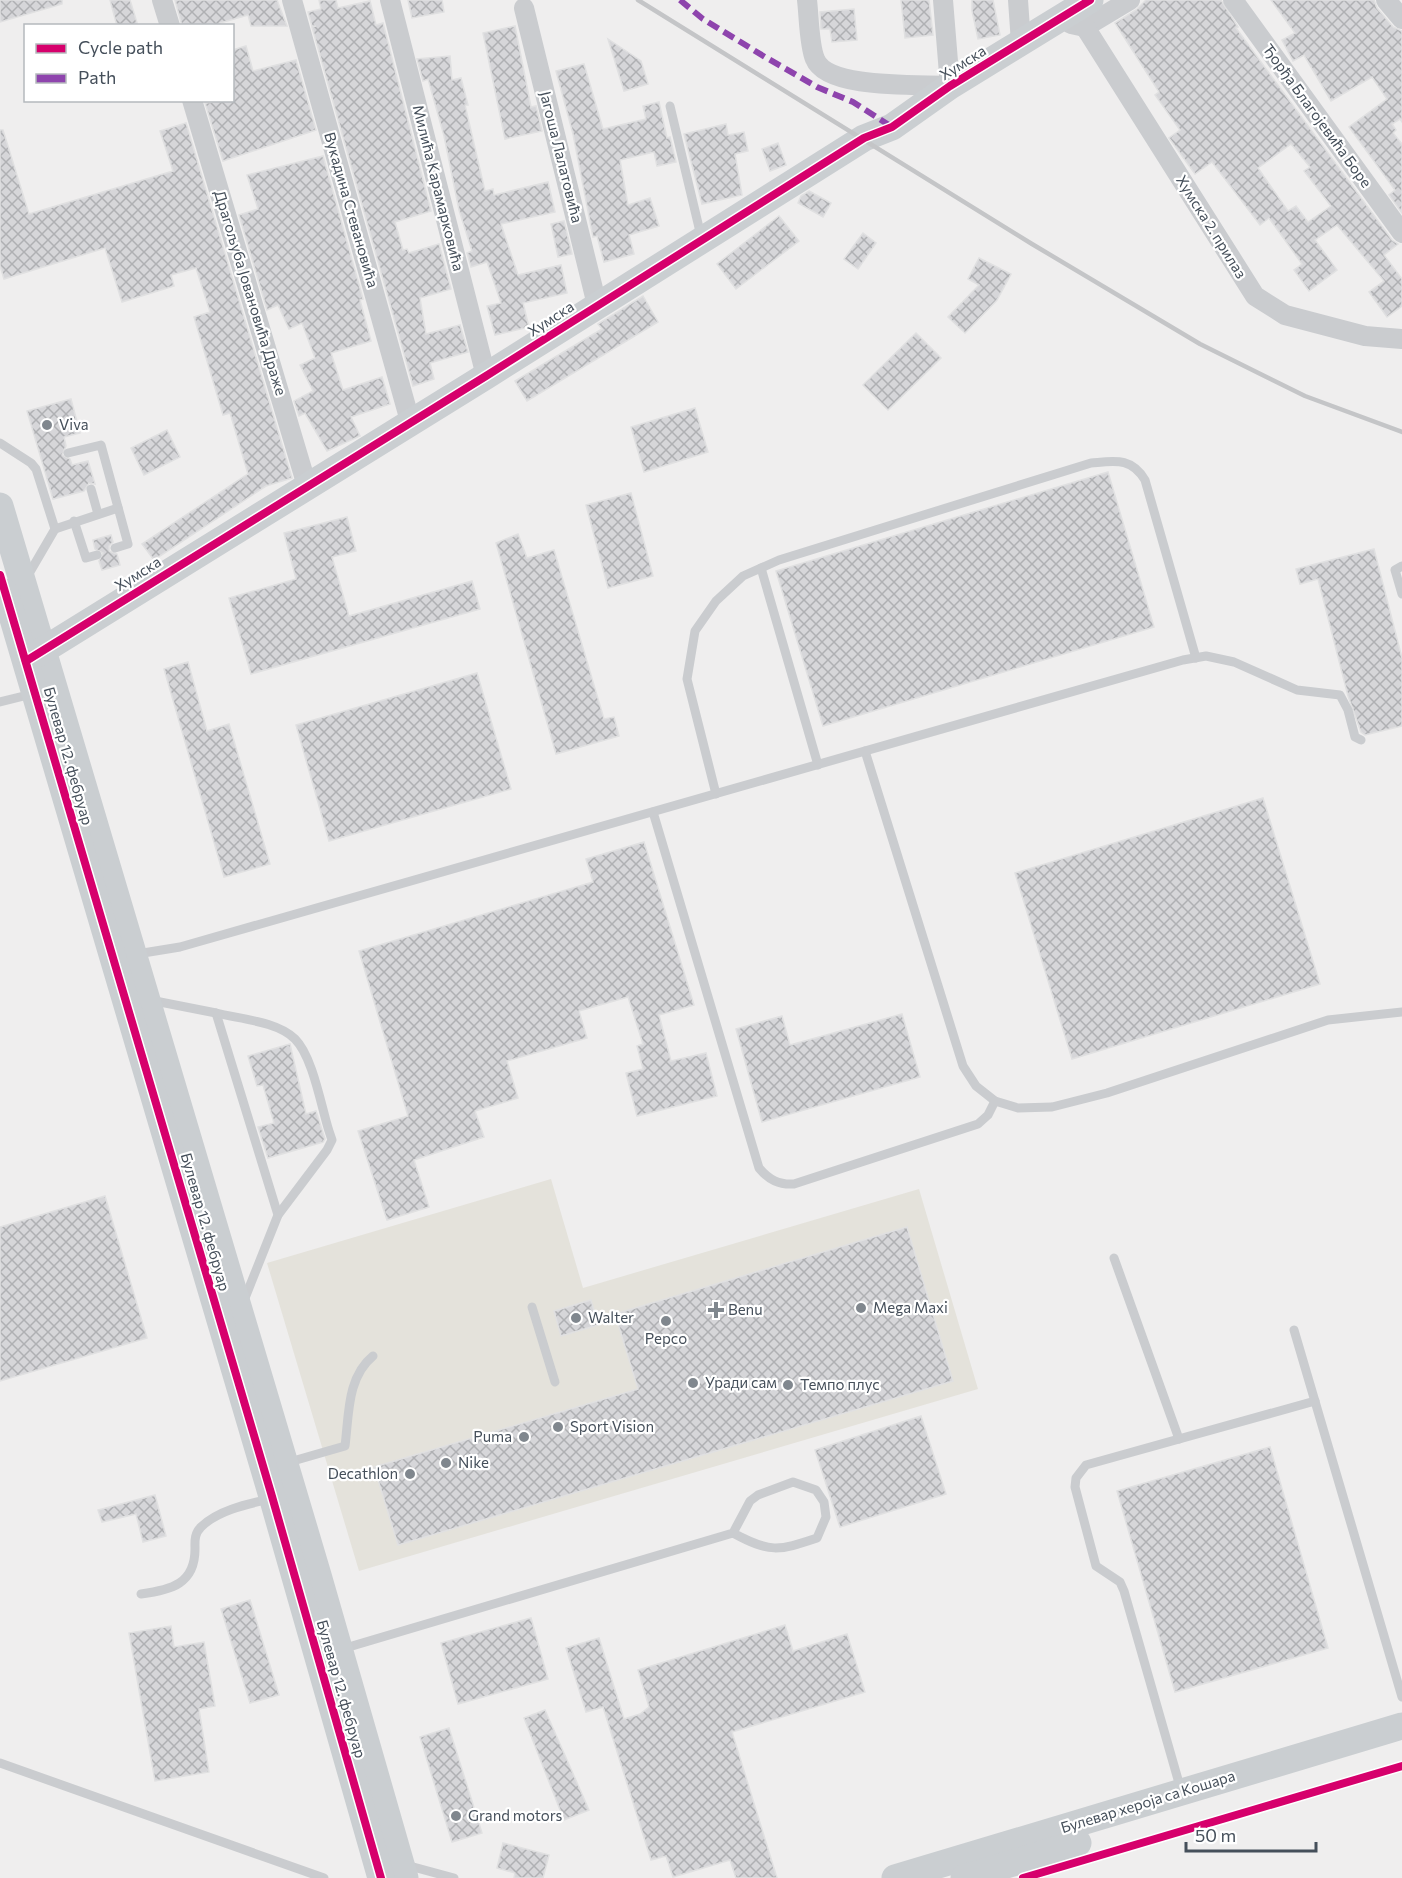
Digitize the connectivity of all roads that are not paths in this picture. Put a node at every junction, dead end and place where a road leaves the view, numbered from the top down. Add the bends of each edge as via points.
1 (162, 0) edge
2 (292, 0) edge
3 (390, 0) edge
4 (807, 0) edge
5 (943, 0) edge
6 (1018, 0) edge
7 (1090, 0) edge
8 (1130, 0) edge
9 (1233, 0) edge
10 (1386, 0) edge
11 (524, 8) dead end
12 (1402, 19) edge
13 (1056, 21) junction
14 (169, 24) edge
15 (1085, 27) junction
16 (1021, 43) junction
17 (950, 86) junction
18 (193, 102) edge
19 (670, 106) dead end
20 (1402, 233) edge
21 (701, 238) junction
22 (597, 305) junction
23 (1402, 339) edge
24 (486, 376) junction
25 (410, 421) junction
26 (0, 443) edge
27 (80, 450) junction
28 (68, 453) dead end
29 (84, 462) dead end
30 (307, 486) junction
31 (91, 489) dead end
32 (0, 506) edge
33 (118, 508) junction
34 (98, 514) junction
35 (74, 521) junction
36 (55, 529) junction
37 (115, 548) dead end
38 (97, 555) dead end
39 (1402, 566) edge
40 (761, 568) junction
41 (11, 581) edge
42 (1402, 594) edge
43 (35, 656) junction
44 (1196, 658) junction
45 (45, 690) junction
46 (0, 702) edge
47 (1361, 740) dead end
48 (865, 752) junction
49 (818, 765) junction
50 (716, 794) junction
51 (653, 812) junction
52 (134, 955) junction
53 (147, 999) junction
54 (1402, 1012) edge
55 (216, 1013) junction
56 (995, 1101) junction
57 (278, 1215) junction
58 (1114, 1258) dead end
59 (532, 1307) dead end
60 (239, 1314) junction
61 (1294, 1330) dead end
62 (373, 1356) dead end
63 (555, 1382) dead end
64 (1315, 1401) junction
65 (1179, 1439) junction
66 (274, 1466) junction
67 (272, 1499) junction
68 (733, 1533) junction
69 (141, 1594) dead end
70 (339, 1649) junction
71 (1402, 1697) edge
72 (1402, 1726) edge
73 (1402, 1741) edge
74 (0, 1763) edge
75 (1182, 1792) junction
76 (396, 1873) edge
77 (324, 1878) edge
78 (454, 1878) edge
79 (895, 1878) edge
80 (964, 1878) edge

1 - 14 street
2 - 25 street, Вукадина Стевановића
3 - 24 street, Милића Карамарковића
4 - 17 street via 815,60 822,69 850,81
5 - 17 street
6 - 16 street
7 - 13 main road, Хумска
8 - 15 street
9 - 20 street, Ђорђа Благојевића Боре
10 - 12 street
11 - 22 street, Јагоша Лалатовића
13 - 15 street
13 - 16 main road, Хумска
15 - 23 street, Хумска 2. прилаз via 1255,296 1285,315 1365,336
16 - 17 main road, Хумска
17 - 21 main road, Хумска via 892,127 864,138
18 - 30 street, Драгољуба Јовановића Драже
19 - 21 lane
21 - 22 main road, Хумска
22 - 24 main road, Хумска
24 - 25 main road, Хумска
25 - 30 main road, Хумска
26 - 36 lane via 18,457 36,462
27 - 28 lane
27 - 29 lane
27 - 33 lane via 101,445
30 - 43 main road, Хумска
31 - 34 lane
32 - 41 main road, Булевар 12. фебруар
33 - 34 lane
33 - 37 lane via 128,544
34 - 35 lane
35 - 36 lane
35 - 38 lane via 86,558
36 - 41 lane via 40,552
39 - 42 lane via 1395,570
40 - 44 lane via 1091,463 1119,461 1137,468 1145,480
40 - 49 lane
40 - 50 lane via 743,576 716,601 695,631 687,679
41 - 43 main road, Булевар 12. фебруар
43 - 45 main road, Булевар 12. фебруар
44 - 47 lane via 1206,656 1234,662 1297,690 1340,695 1355,737
44 - 48 lane
45 - 46 lane
45 - 52 main road, Булевар 12. фебруар
45 - 66 main road, Булевар 12. фебруар
48 - 49 lane
48 - 56 lane via 963,1066 976,1086
49 - 50 lane
50 - 51 lane
51 - 52 lane via 180,947
51 - 56 lane via 759,1168 765,1175 780,1183 794,1184 913,1147 978,1124
52 - 53 main road, Булевар 12. фебруар
53 - 55 lane
53 - 60 main road, Булевар 12. фебруар
54 - 56 lane via 1328,1020 1053,1107 1018,1108
55 - 57 lane
55 - 57 lane via 265,1025 294,1038 304,1051 332,1140
57 - 60 lane
58 - 65 lane
59 - 63 lane
60 - 66 main road, Булевар 12. фебруар
61 - 64 lane
62 - 66 lane via 355,1381 345,1446
64 - 65 lane
64 - 71 lane
65 - 75 lane via 1086,1465 1076,1478 1075,1487 1096,1566 1120,1582 1124,1591
66 - 67 main road, Булевар 12. фебруар
66 - 70 main road, Булевар 12. фебруар
67 - 69 lane via 241,1506 201,1527 195,1538 194,1567 184,1580 168,1590
67 - 76 main road, Булевар 12. фебруар
68 - 68 lane via 761,1546 783,1549 817,1538 826,1517 824,1502 816,1490 793,1482 750,1501
68 - 70 lane
70 - 76 main road, Булевар 12. фебруар
72 - 75 main road, Булевар хероја са Кошара
73 - 80 main road, Булевар хероја са Кошара
74 - 77 lane
75 - 79 main road, Булевар хероја са Кошара
76 - 78 lane

